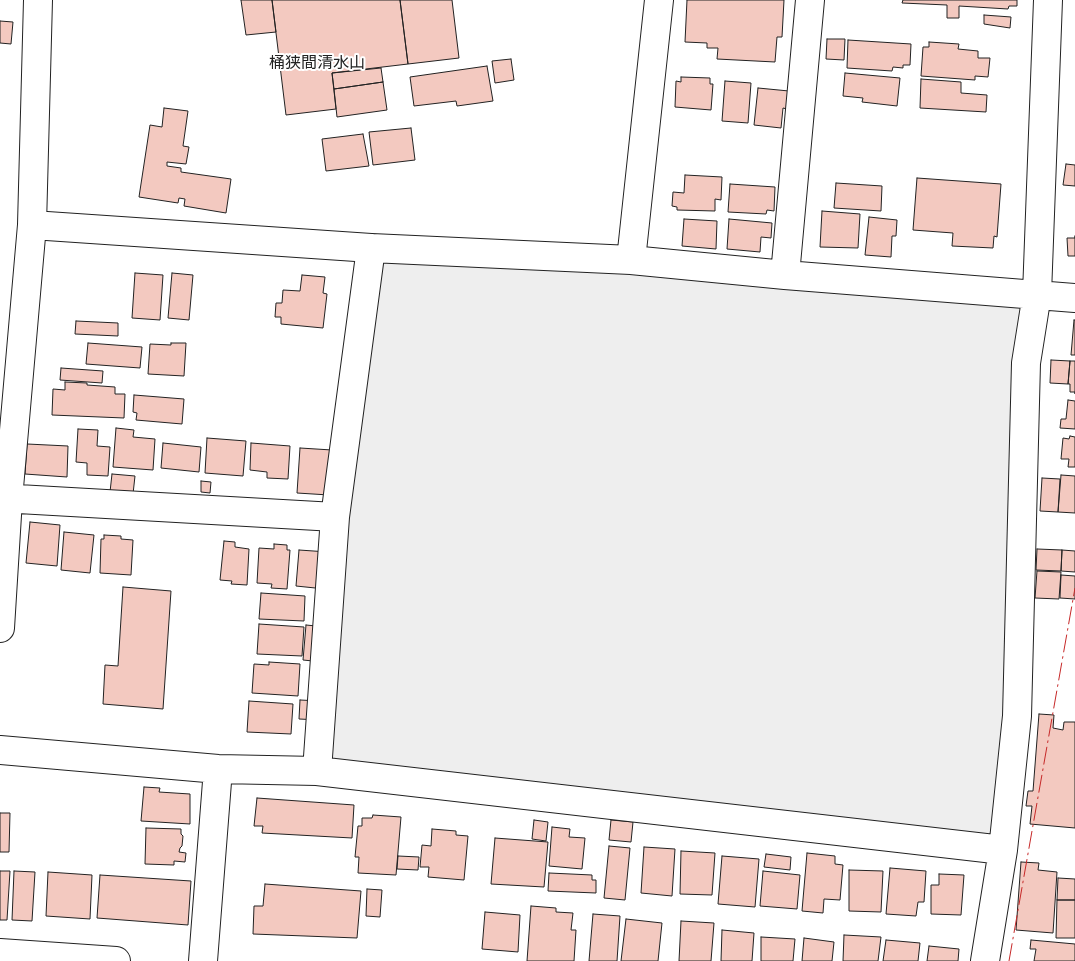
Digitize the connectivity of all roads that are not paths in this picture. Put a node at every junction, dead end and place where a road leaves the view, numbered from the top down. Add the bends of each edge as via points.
1 (38, 0) edge
2 (658, 0) edge
3 (810, 0) edge
4 (1048, 0) edge
5 (32, 225) junction
6 (371, 248) junction
7 (632, 260) junction
8 (785, 276) junction
9 (1037, 294) junction
10 (1075, 298) edge
11 (4, 498) edge
12 (335, 517) junction
13 (0, 628) edge
14 (0, 750) edge
15 (218, 769) junction
16 (317, 770) junction
17 (1003, 850) junction
18 (0, 953) edge
19 (116, 961) edge
20 (203, 961) edge
21 (985, 961) edge

1 - 5 street
2 - 7 street
3 - 8 street
4 - 9 street
5 - 6 street
5 - 11 street
6 - 7 street
6 - 12 street
7 - 8 street
8 - 9 street
9 - 10 street
9 - 17 street via 1026,363 1017,716
11 - 12 street
11 - 13 street
12 - 16 street
14 - 15 street
15 - 16 street
15 - 20 street
16 - 17 street
17 - 21 street
18 - 19 street

